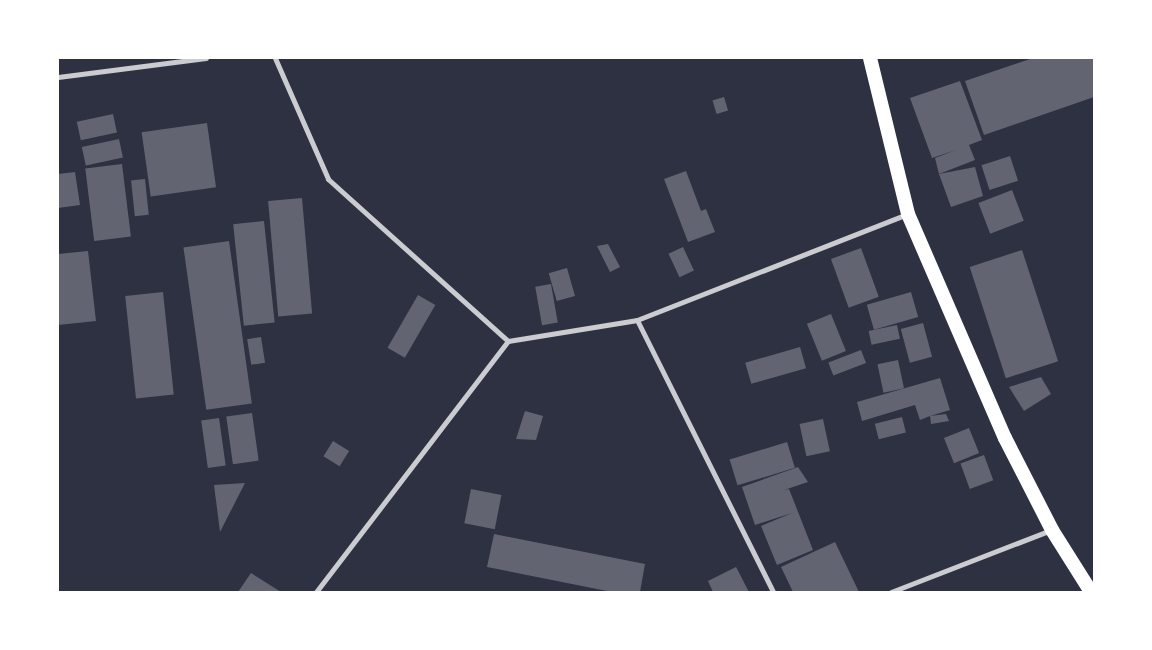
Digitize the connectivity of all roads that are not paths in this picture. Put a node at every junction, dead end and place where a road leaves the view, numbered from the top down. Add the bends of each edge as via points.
1 (206, 58) edge
2 (275, 58) edge
3 (870, 58) edge
4 (58, 77) edge
5 (908, 214) junction
6 (637, 320) junction
7 (508, 341) junction
8 (1052, 530) junction
9 (316, 592) edge
10 (773, 592) edge
11 (891, 592) edge
12 (1091, 592) edge

1 - 4 street
2 - 7 street via 328,179
3 - 5 highway
5 - 6 street
5 - 8 highway via 1005,438
6 - 7 street
6 - 10 street
7 - 9 street
8 - 11 street
8 - 12 highway

